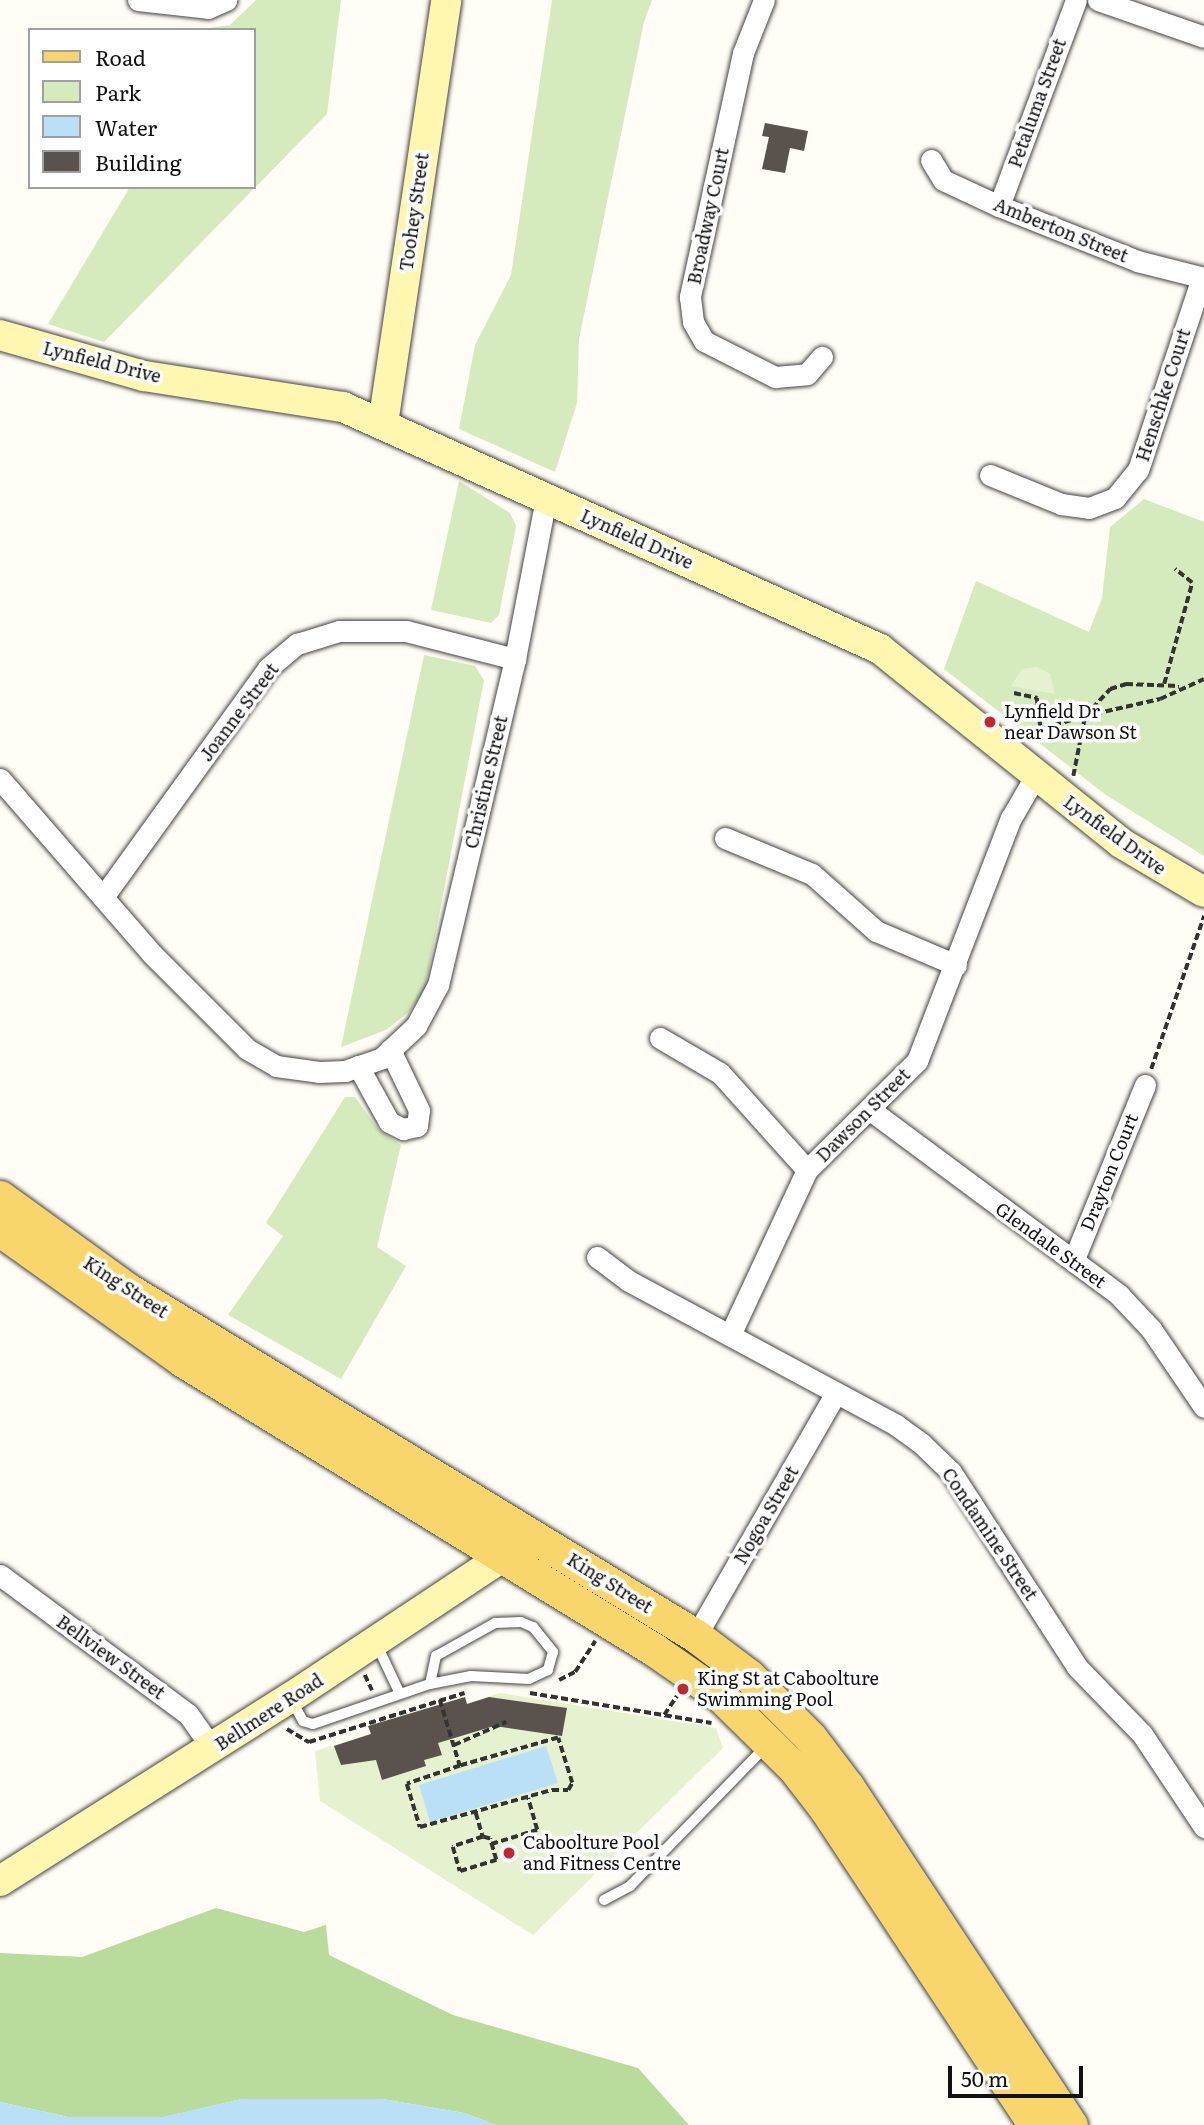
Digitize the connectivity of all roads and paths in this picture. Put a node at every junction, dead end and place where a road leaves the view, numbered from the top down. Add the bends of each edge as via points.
1 (138, 0) edge
2 (226, 0) edge
3 (446, 0) edge
4 (764, 0) edge
5 (1076, 0) edge
6 (1098, 0) edge
7 (1204, 37) edge
8 (931, 160) dead end
9 (999, 206) junction
10 (1203, 278) edge
11 (0, 335) edge
12 (822, 357) dead end
13 (383, 424) junction
14 (990, 475) dead end
15 (546, 498) junction
16 (1175, 569) dead end
17 (515, 659) junction
18 (1204, 679) edge
19 (1164, 684) junction
20 (1181, 686) junction
21 (1014, 693) dead end
22 (1085, 716) junction
23 (1041, 729) junction
24 (1018, 736) dead end
25 (1036, 775) junction
26 (0, 779) edge
27 (1064, 797) junction
28 (725, 838) dead end
29 (1204, 892) edge
30 (103, 897) junction
31 (1204, 916) edge
32 (956, 965) junction
33 (660, 1038) dead end
34 (390, 1050) junction
35 (358, 1066) junction
36 (1144, 1085) joint
37 (869, 1109) junction
38 (807, 1170) junction
39 (0, 1197) edge
40 (0, 1230) edge
41 (597, 1257) dead end
42 (1074, 1259) junction
43 (730, 1335) junction
44 (836, 1394) junction
45 (1204, 1407) edge
46 (533, 1536) junction
47 (504, 1557) junction
48 (0, 1575) edge
49 (696, 1636) junction
50 (596, 1641) dead end
51 (376, 1643) junction
52 (554, 1683) dead end
53 (430, 1684) junction
54 (543, 1688) dead end
55 (475, 1690) dead end
56 (521, 1692) dead end
57 (679, 1693) dead end
58 (400, 1694) junction
59 (532, 1694) junction
60 (290, 1698) junction
61 (440, 1700) junction
62 (664, 1715) junction
63 (506, 1723) dead end
64 (718, 1724) dead end
65 (284, 1727) dead end
66 (770, 1742) junction
67 (454, 1745) junction
68 (212, 1748) junction
69 (460, 1766) junction
70 (528, 1797) junction
71 (476, 1813) junction
72 (1204, 1827) edge
73 (483, 1837) junction
74 (491, 1844) junction
75 (0, 1881) edge
76 (604, 1900) dead end
77 (916, 1918) junction
78 (1035, 2125) edge
79 (1071, 2125) edge

1 - 2 street via 211,8
3 - 13 street, Toohey Street
4 - 12 street, Broadway Court via 741,66 690,297 693,322 704,341 775,377 807,374
5 - 9 street, Petaluma Street
6 - 7 street
8 - 9 street, Amberton Street via 943,180
9 - 10 street, Amberton Street via 1136,261
10 - 14 street, Henschke Court via 1138,470 1115,498 1089,508 1061,504
11 - 13 street, Lynfield Drive via 144,376 343,407
13 - 15 street, Lynfield Drive
15 - 17 street, Christine Street
15 - 25 street, Lynfield Drive via 880,649
16 - 19 path via 1192,583
17 - 30 street, Joanne Street via 406,631 339,631 297,644 268,668
17 - 34 street, Christine Street via 438,985 416,1026
18 - 20 path
19 - 20 path
19 - 22 path via 1139,682 1110,689
20 - 22 path via 1160,699
21 - 23 path via 1037,698
22 - 23 path
22 - 27 path via 1074,774
23 - 24 path
25 - 27 street, Lynfield Drive
25 - 32 street, Dawson Street via 1011,818
26 - 30 street, Christine Street
27 - 29 street, Lynfield Drive via 1121,844
28 - 32 street via 812,874 876,931
30 - 35 street, Christine Street via 152,954 247,1049 276,1066 308,1071
31 - 36 path
32 - 37 street, Dawson Street via 917,1060
33 - 38 street via 730,1082
34 - 35 street, Christine Street
34 - 35 street via 419,1110 417,1126 403,1129 389,1122
36 - 42 street, Drayton Court
37 - 38 street, Dawson Street
37 - 42 street, Glendale Street
38 - 43 street, Dawson Street
39 - 46 main road, King Street via 130,1292
40 - 47 main road, King Street via 182,1360
41 - 43 street, Condamine Street via 627,1280
42 - 45 street, Glendale Street via 1151,1329
43 - 44 street, Condamine Street
44 - 49 street, Nogoa Street
44 - 72 street, Condamine Street via 896,1425 951,1472 1077,1667 1142,1734
46 - 47 street, Bellmere Road
46 - 49 main road, King Street
47 - 51 street, Bellmere Road
47 - 66 main road, King Street via 698,1679
48 - 68 street, Bellview Street via 188,1714
49 - 77 main road, King Street via 749,1676 810,1737
50 - 52 path via 575,1672
51 - 58 lane
51 - 60 street, Bellmere Road
53 - 53 lane via 436,1656 495,1623 522,1622 533,1627 553,1652 548,1670 529,1679 471,1676
53 - 58 lane
54 - 59 path
55 - 61 path
56 - 59 path
57 - 62 path
58 - 60 lane via 313,1724 303,1721
59 - 62 path
60 - 68 street, Bellmere Road
61 - 65 path via 309,1742
61 - 67 path
62 - 64 path
63 - 67 path
66 - 76 lane via 629,1886
66 - 77 main road, King Street
67 - 69 path
68 - 75 street, Bellmere Road
69 - 70 path via 558,1738 572,1783 568,1790
69 - 71 path via 411,1781 406,1788 418,1825 425,1828
70 - 71 path
70 - 74 path via 537,1830
71 - 73 path
73 - 74 path
73 - 74 path via 453,1846 460,1871 496,1860
77 - 78 main road, King Street
77 - 79 main road, King Street

